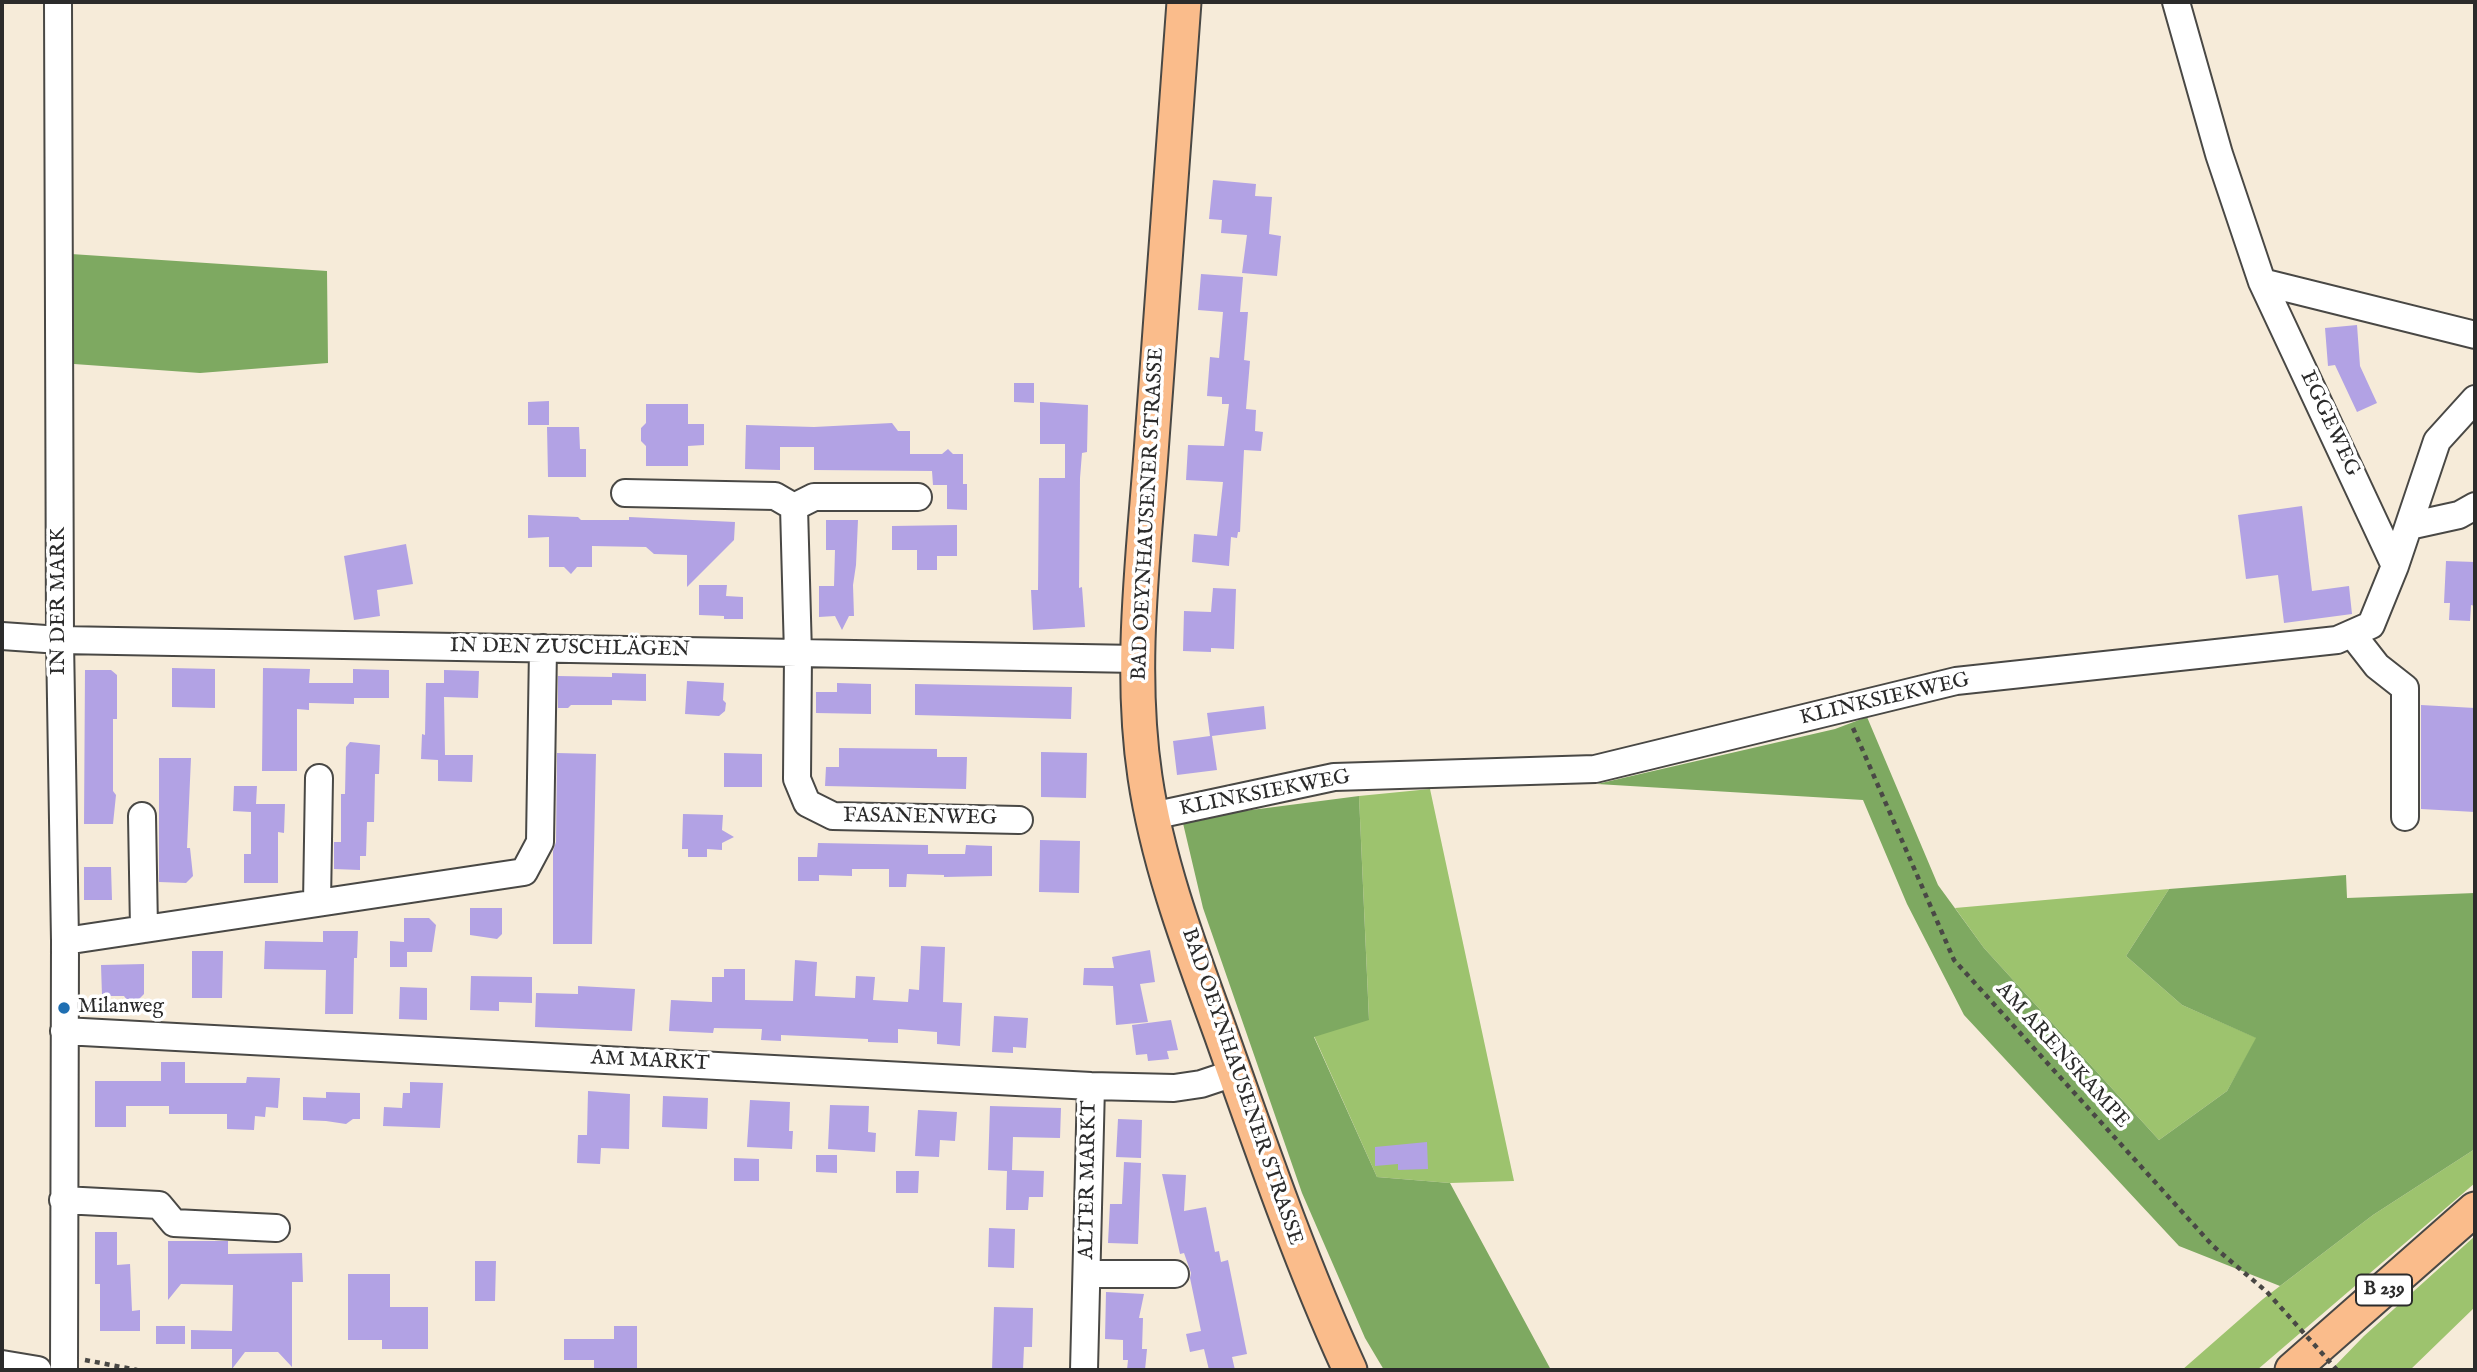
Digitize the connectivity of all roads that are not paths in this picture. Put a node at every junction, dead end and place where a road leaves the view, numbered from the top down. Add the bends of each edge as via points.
1 (58, 2) edge
2 (1184, 2) edge
3 (2176, 2) edge
4 (2262, 282) junction
5 (2475, 335) edge
6 (2475, 399) edge
7 (625, 493) dead end
8 (918, 497) dead end
9 (2475, 506) edge
10 (794, 507) junction
11 (2409, 526) junction
12 (2395, 566) junction
13 (2351, 634) junction
14 (2, 636) edge
15 (60, 640) junction
16 (543, 648) junction
17 (798, 654) junction
18 (1138, 660) junction
19 (319, 778) dead end
20 (142, 816) dead end
21 (1152, 816) junction
22 (2405, 817) dead end
23 (1018, 820) dead end
24 (317, 903) junction
25 (144, 929) junction
26 (65, 941) junction
27 (64, 1031) junction
28 (1234, 1073) junction
29 (1091, 1086) junction
30 (63, 1200) junction
31 (2475, 1209) edge
32 (276, 1227) dead end
33 (1087, 1274) junction
34 (1175, 1274) dead end
35 (2, 1364) edge
36 (38, 1370) edge
37 (64, 1370) edge
38 (1084, 1370) edge
39 (1350, 1370) edge
40 (2292, 1370) edge

1 - 15 street, IN DER MARK
2 - 18 main road, BAD OEYNHAUSENER STRASSE
3 - 4 street, EGGEWEG via 2219,154
4 - 5 street
4 - 12 street, EGGEWEG
6 - 11 street, KLINKSIEKWEG via 2437,441
7 - 10 street via 775,496
8 - 10 street via 814,497
9 - 11 street via 2459,515
10 - 17 street, FASANENWEG
11 - 12 street, KLINKSIEKWEG
12 - 13 street, KLINKSIEKWEG via 2371,625
13 - 21 street, KLINKSIEKWEG via 2337,640 1956,681 1595,769 1334,777
13 - 22 street via 2377,666 2405,688
14 - 15 street, IN DEN ZUSCHLÄGEN
15 - 16 street, IN DEN ZUSCHLÄGEN
15 - 26 street, IN DER MARK
16 - 17 street, IN DEN ZUSCHLÄGEN
16 - 24 street via 540,842 524,872
17 - 18 street, IN DEN ZUSCHLÄGEN
17 - 23 street, FASANENWEG via 797,779 807,803 833,816
18 - 21 main road, BAD OEYNHAUSENER STRASSE via 1140,737
19 - 24 street
20 - 25 street
21 - 28 main road, BAD OEYNHAUSENER STRASSE
24 - 25 street
25 - 26 street
26 - 27 street, IN DER MARK
27 - 29 street, AM MARKT
27 - 30 street, IN DER MARK
28 - 29 street, AM MARKT via 1174,1088
28 - 39 main road, BAD OEYNHAUSENER STRASSE via 1293,1238
29 - 33 street, ALTER MARKT
30 - 32 street via 159,1205 174,1223
30 - 37 street, IN DER MARK
31 - 40 main road, B 239
33 - 34 street, ALTER MARKT
33 - 38 street, ALTER MARKT
35 - 36 street

